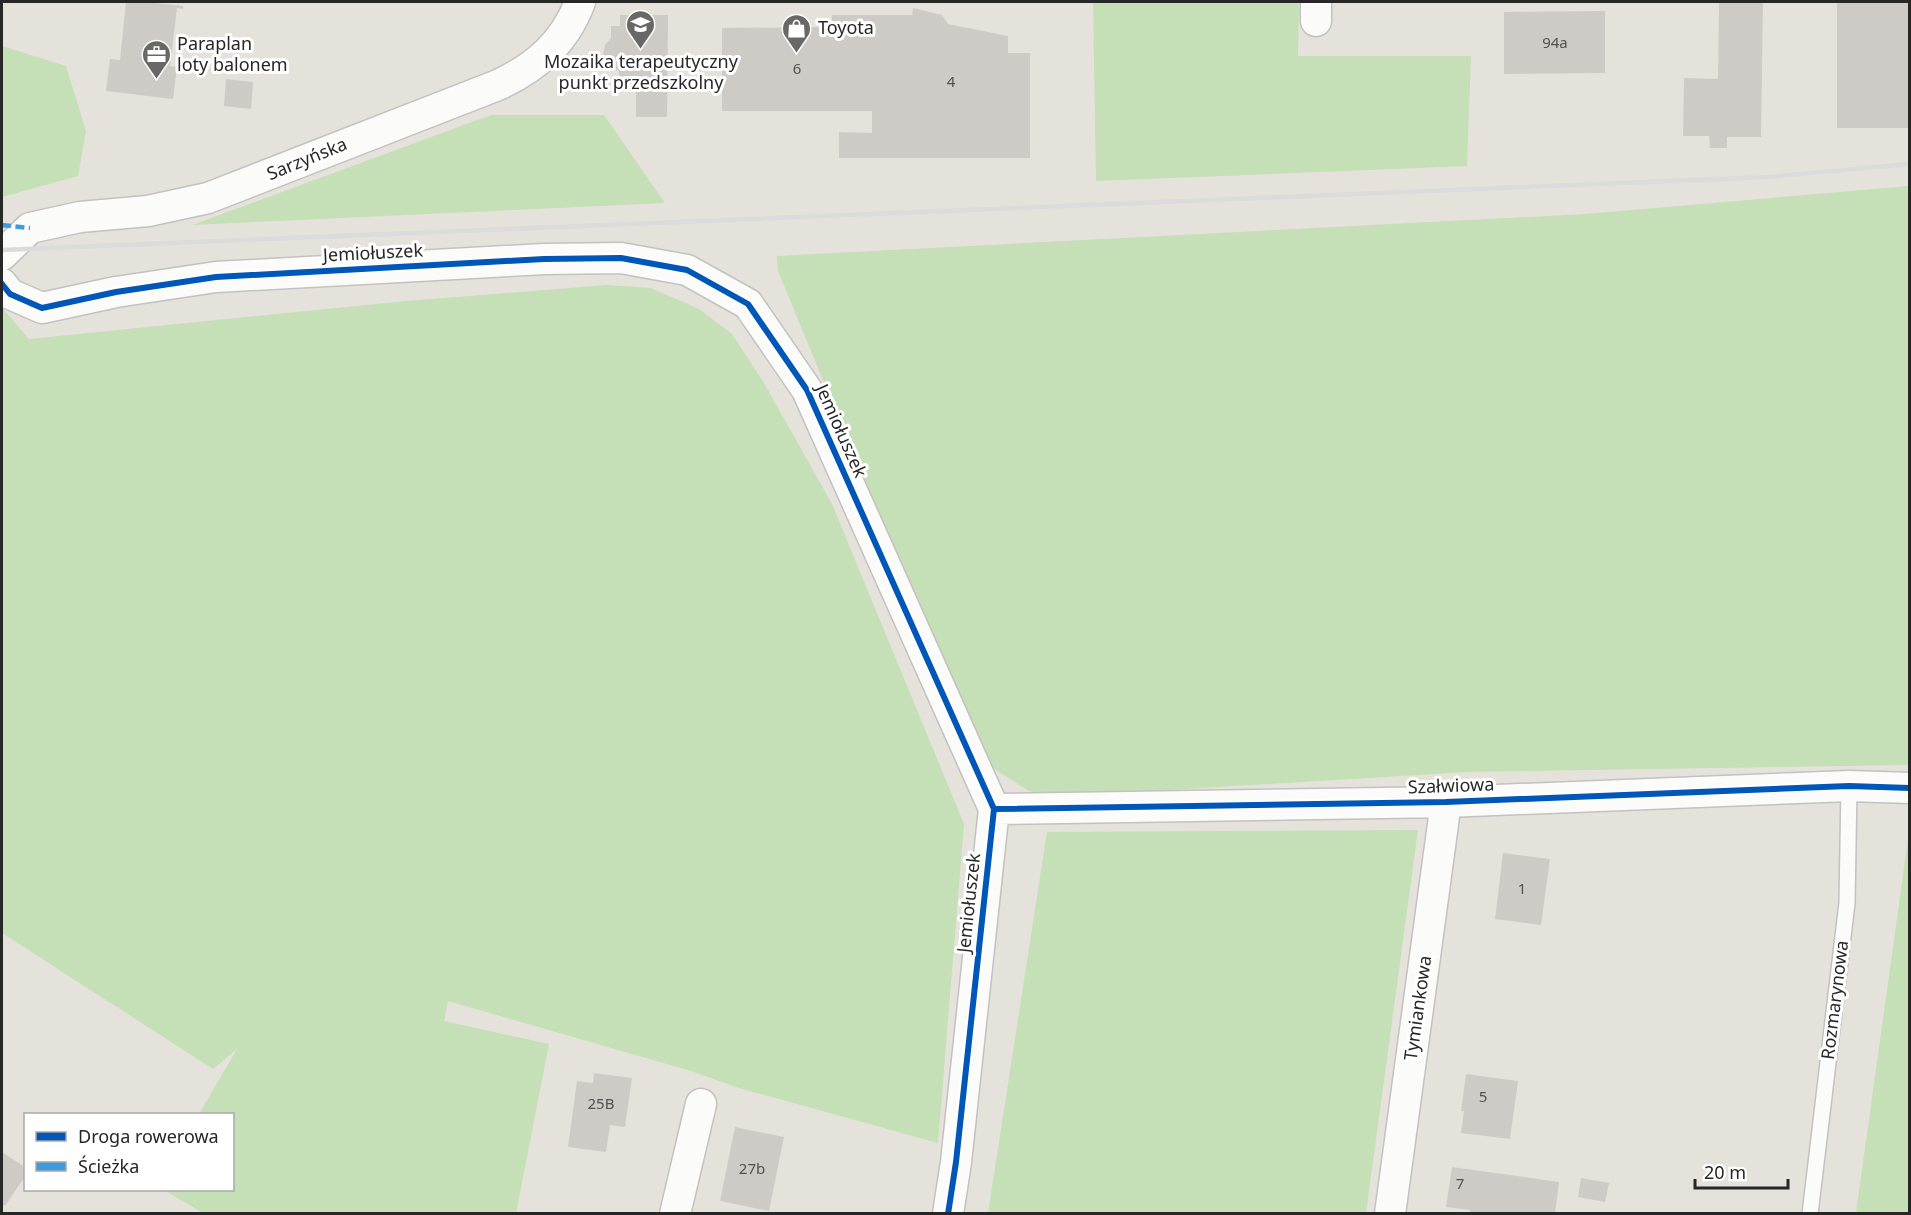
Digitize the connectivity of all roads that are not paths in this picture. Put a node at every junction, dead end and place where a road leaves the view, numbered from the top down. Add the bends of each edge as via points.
1 (580, 2) edge
2 (2, 255) edge
3 (2, 284) edge
4 (1849, 786) junction
5 (1910, 788) edge
6 (1446, 802) junction
7 (993, 809) junction
8 (701, 1104) dead end
9 (675, 1214) edge
10 (948, 1214) edge
11 (1390, 1214) edge
12 (1810, 1214) edge

1 - 2 street, Sarzyńska via 573,20 550,51 534,66 498,85 208,198 30,228
3 - 7 street, Jemiołuszek via 10,294 42,308 216,277 599,258 687,270 748,304 807,390
4 - 5 street, Szałwiowa
4 - 6 street, Szałwiowa
4 - 12 lane, Rozmarynowa via 1847,903
6 - 7 street, Szałwiowa
6 - 11 street, Tymiankowa
7 - 10 street, Jemiołuszek
8 - 9 street

